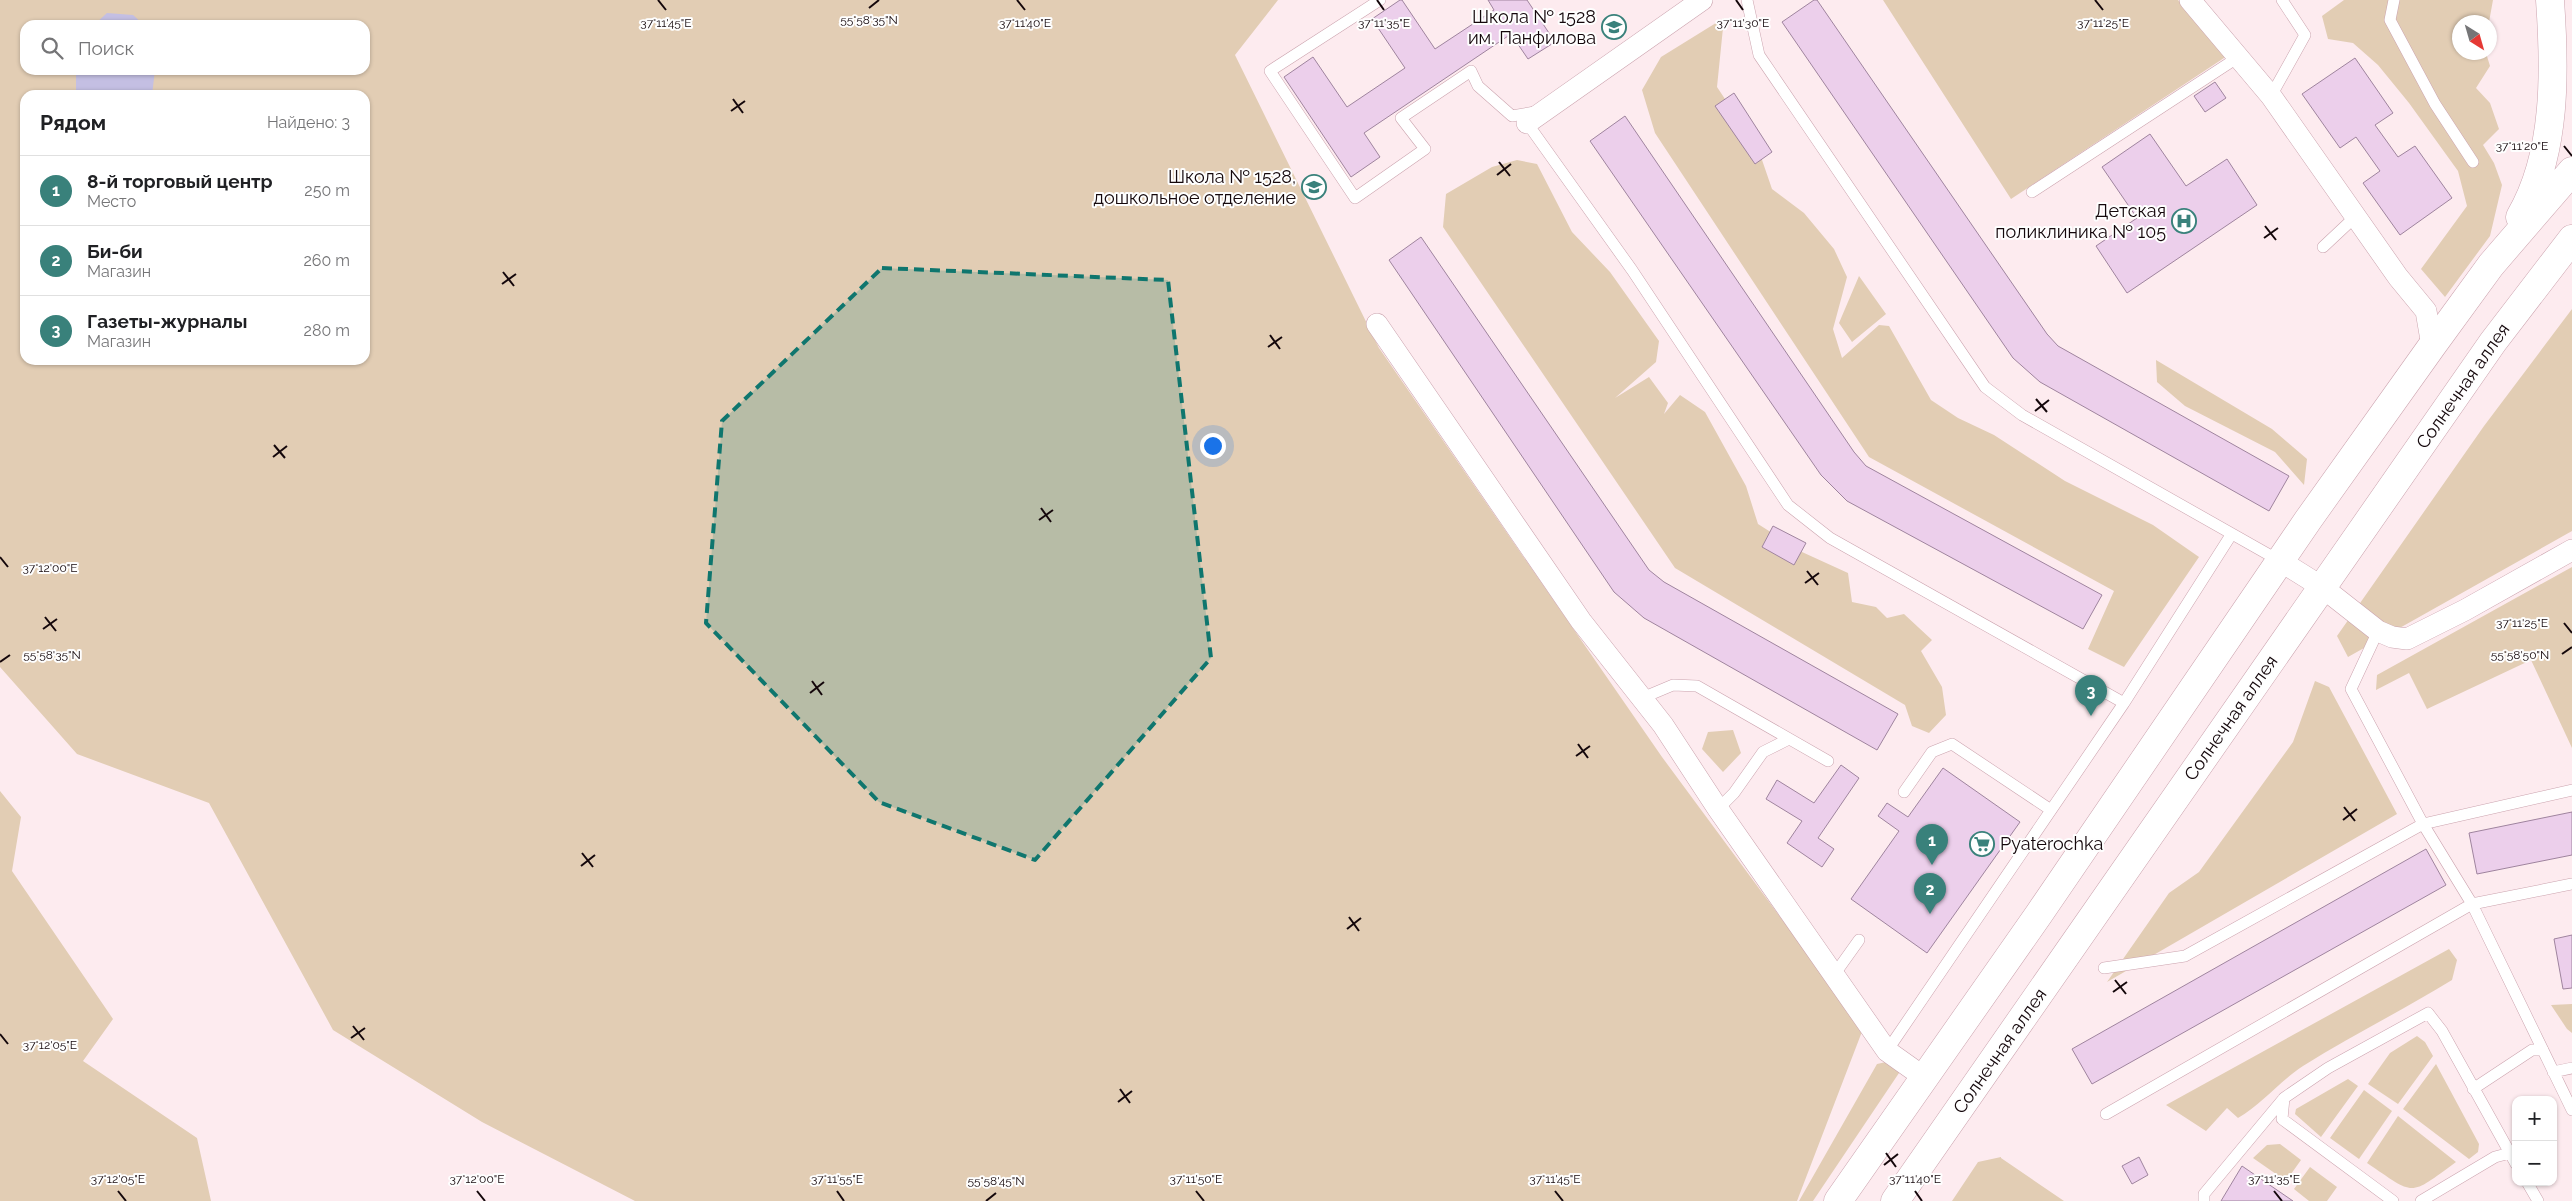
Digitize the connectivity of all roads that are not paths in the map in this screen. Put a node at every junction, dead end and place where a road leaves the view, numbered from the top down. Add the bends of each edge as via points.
1 (1380, 0) edge
2 (1702, 0) edge
3 (1747, 0) edge
4 (2190, 0) edge
5 (2282, 0) edge
6 (2394, 0) edge
7 (2550, 1) edge
8 (2572, 48) edge
9 (2240, 56) junction
10 (2271, 96) junction
11 (1535, 117) junction
12 (2473, 162) dead end
13 (2572, 171) edge
14 (2032, 192) dead end
15 (2355, 217) junction
16 (2572, 239) edge
17 (2323, 247) dead end
18 (2491, 265) junction
19 (1377, 324) dead end
20 (2432, 346) junction
21 (2231, 535) junction
22 (2572, 550) edge
23 (2282, 562) junction
24 (2322, 586) junction
25 (2378, 631) junction
26 (1642, 698) junction
27 (2124, 703) junction
28 (1789, 739) junction
29 (1828, 761) dead end
30 (2572, 790) edge
31 (1904, 792) dead end
32 (1718, 809) junction
33 (2051, 810) junction
34 (2423, 824) junction
35 (2572, 884) edge
36 (2472, 904) junction
37 (1859, 940) dead end
38 (2104, 968) dead end
39 (1834, 975) junction
40 (2543, 1050) junction
41 (1887, 1052) junction
42 (2572, 1068) edge
43 (2554, 1072) junction
44 (1925, 1078) junction
45 (2473, 1089) junction
46 (2284, 1098) junction
47 (2572, 1110) edge
48 (2106, 1114) dead end
49 (2512, 1157) edge
50 (2512, 1159) edge
51 (2529, 1186) edge
52 (1838, 1201) edge
53 (1895, 1201) edge
54 (2204, 1201) edge
55 (2393, 1201) edge
56 (2421, 1201) edge
57 (2538, 1201) edge

1 - 11 lane via 1270,72 1355,198 1425,149 1401,118 1471,71 1478,86 1512,116
2 - 11 street
3 - 21 lane via 1759,55 1985,387 2022,416
4 - 9 street
5 - 10 lane via 2305,35
6 - 12 lane via 2390,20 2435,104
7 - 8 main road
7 - 18 main road via 2552,80 2540,173 2529,202
9 - 10 street
9 - 14 lane
10 - 15 street
11 - 27 lane via 1788,506 1830,538
13 - 18 main road
15 - 17 lane
15 - 20 street via 2426,311
16 - 24 main road, Солнечная аллея via 2493,342
18 - 20 main road
19 - 26 street via 1581,621
20 - 23 main road via 2308,520
21 - 23 lane
21 - 27 lane
22 - 25 street via 2407,639
23 - 24 street
23 - 44 main road
24 - 25 street
24 - 53 main road, Солнечная аллея
25 - 34 lane via 2351,689
26 - 28 lane via 1673,685 1697,686
26 - 32 street
27 - 33 lane
28 - 29 lane
28 - 32 lane via 1763,752 1734,793
30 - 34 lane
31 - 33 lane via 1932,752 1952,744
32 - 39 street
33 - 41 lane
34 - 36 lane
34 - 38 lane via 2184,956
35 - 36 lane
36 - 40 lane
36 - 48 lane
37 - 39 lane
39 - 41 street
40 - 43 lane
40 - 45 lane via 2532,1050
41 - 44 street
42 - 43 lane
43 - 47 lane
44 - 52 main road
45 - 46 lane via 2442,1031 2428,1013 2328,1068
45 - 49 lane
46 - 54 lane via 2204,1194
46 - 55 lane via 2282,1119
50 - 56 lane via 2496,1157
51 - 57 lane

